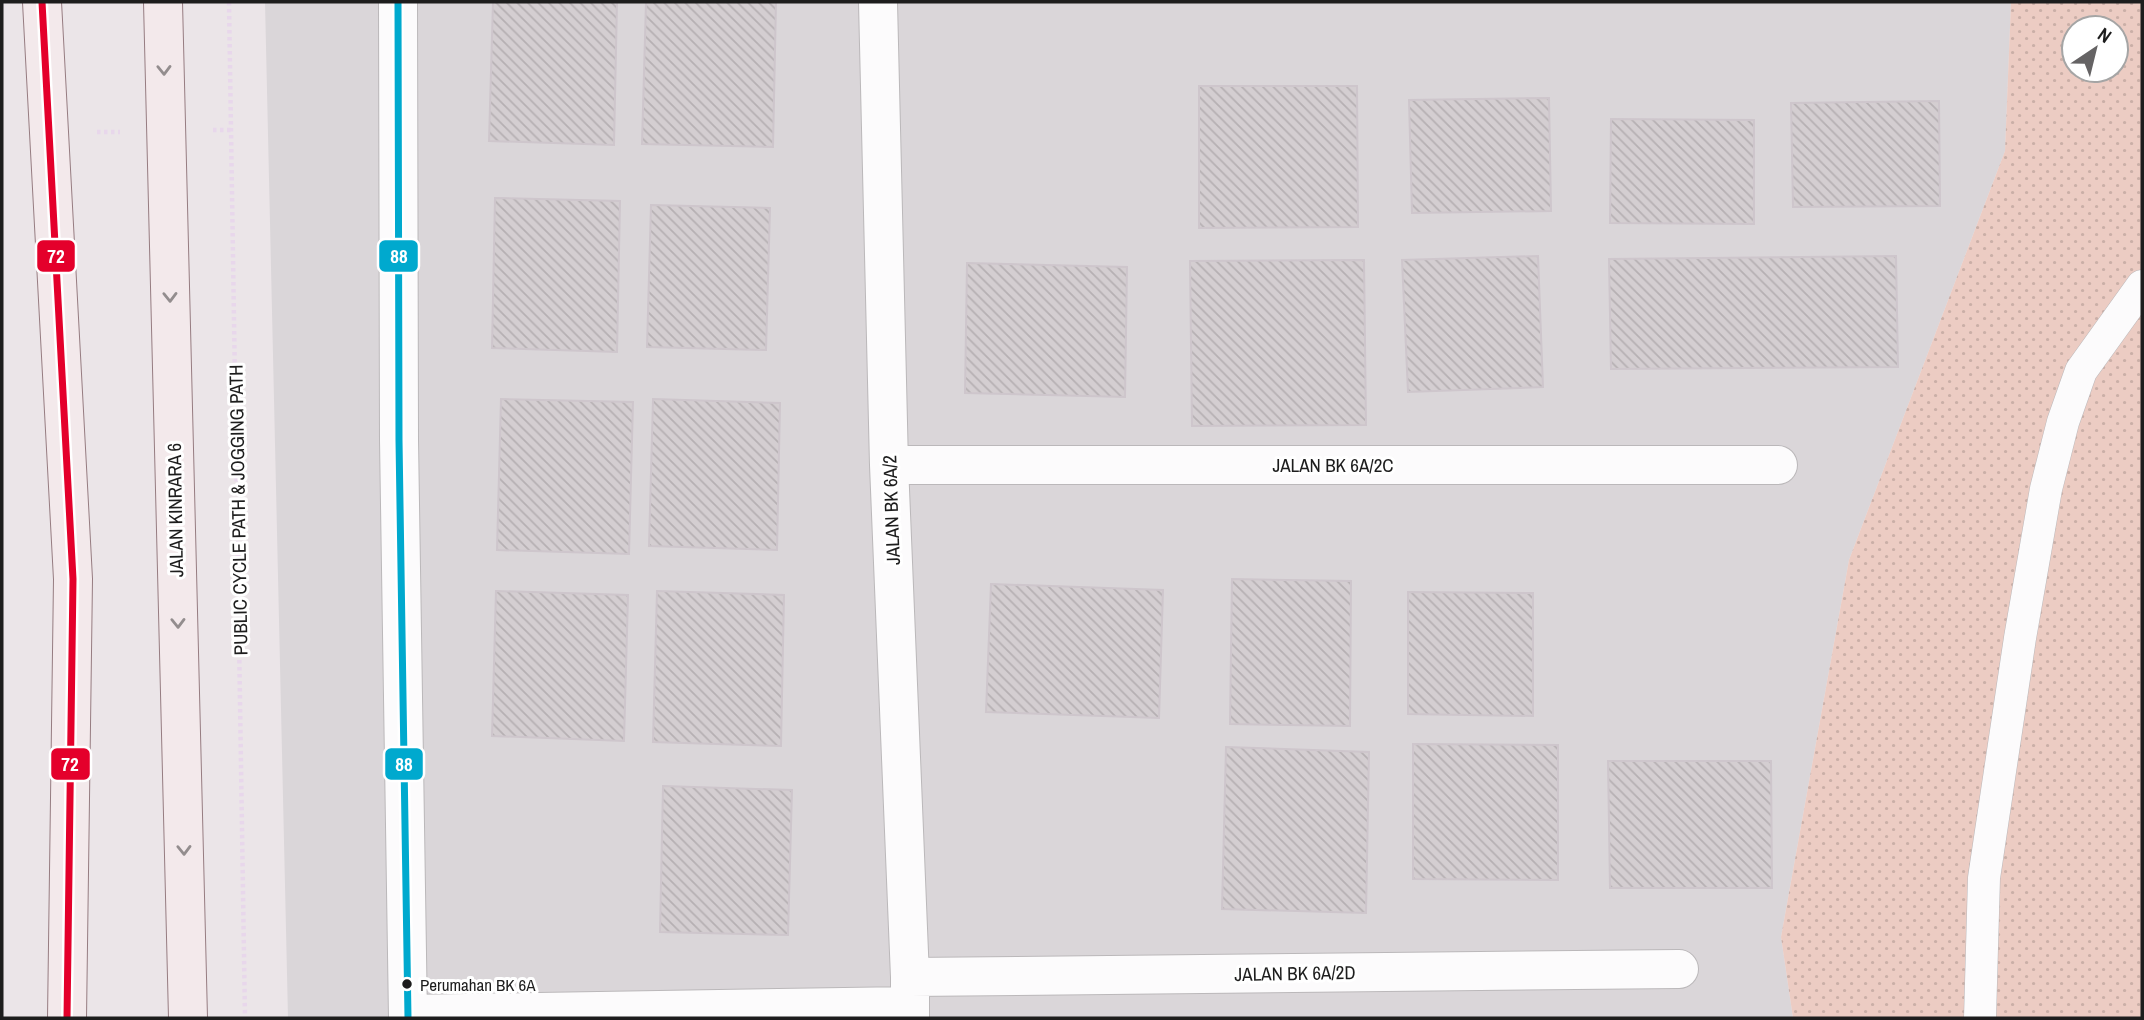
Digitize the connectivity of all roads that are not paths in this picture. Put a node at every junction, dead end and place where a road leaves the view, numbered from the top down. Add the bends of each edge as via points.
1 (42, 2) edge
2 (163, 2) edge
3 (398, 2) edge
4 (878, 2) edge
5 (2142, 286) edge
6 (1778, 464) dead end
7 (889, 465) junction
8 (1679, 969) dead end
9 (910, 1000) edge
10 (408, 1016) edge
11 (67, 1018) edge
12 (188, 1018) edge
13 (1980, 1018) edge

1 - 11 main road via 73,579
2 -> 12 main road, JALAN KINRARA 6
3 - 10 street
4 - 7 street, JALAN BK 6A/2
5 - 13 lane via 2081,372 2046,489 1984,878
6 - 7 street, JALAN BK 6A/2C
7 - 9 street, JALAN BK 6A/2
8 - 9 street, JALAN BK 6A/2D
9 - 10 street, JALAN BK 6A/2D

